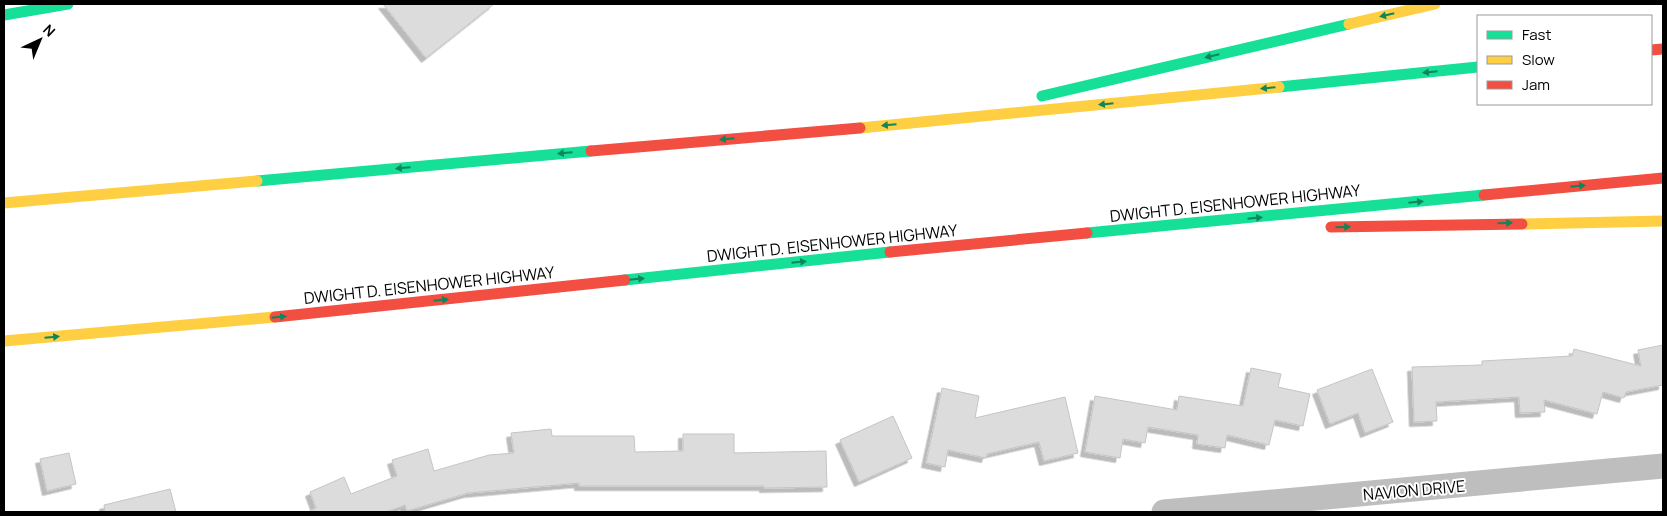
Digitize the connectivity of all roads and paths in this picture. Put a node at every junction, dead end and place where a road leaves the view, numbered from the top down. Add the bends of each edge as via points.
1 (68, 4) edge
2 (1435, 4) edge
3 (4, 15) edge
4 (1477, 67) edge
5 (937, 120) junction
6 (1663, 178) edge
7 (4, 203) edge
8 (1663, 221) edge
9 (1317, 227) dead end
10 (1258, 228) dead end
11 (1119, 231) junction
12 (231, 322) junction
13 (4, 341) edge
14 (53, 348) dead end
15 (1663, 466) edge
16 (1391, 502) edge
17 (1164, 512) edge

1 - 3 main road
2 -> 5 main road
4 -> 5 main road
5 -> 7 main road
11 -> 6 main road, DWIGHT D. EISENHOWER HIGHWAY
9 -> 8 main road
10 - 11 main road
12 -> 11 main road, DWIGHT D. EISENHOWER HIGHWAY
13 -> 12 main road, DWIGHT D. EISENHOWER HIGHWAY
12 - 14 main road
15 - 16 street, NAVION DRIVE
16 - 17 street, NAVION DRIVE

